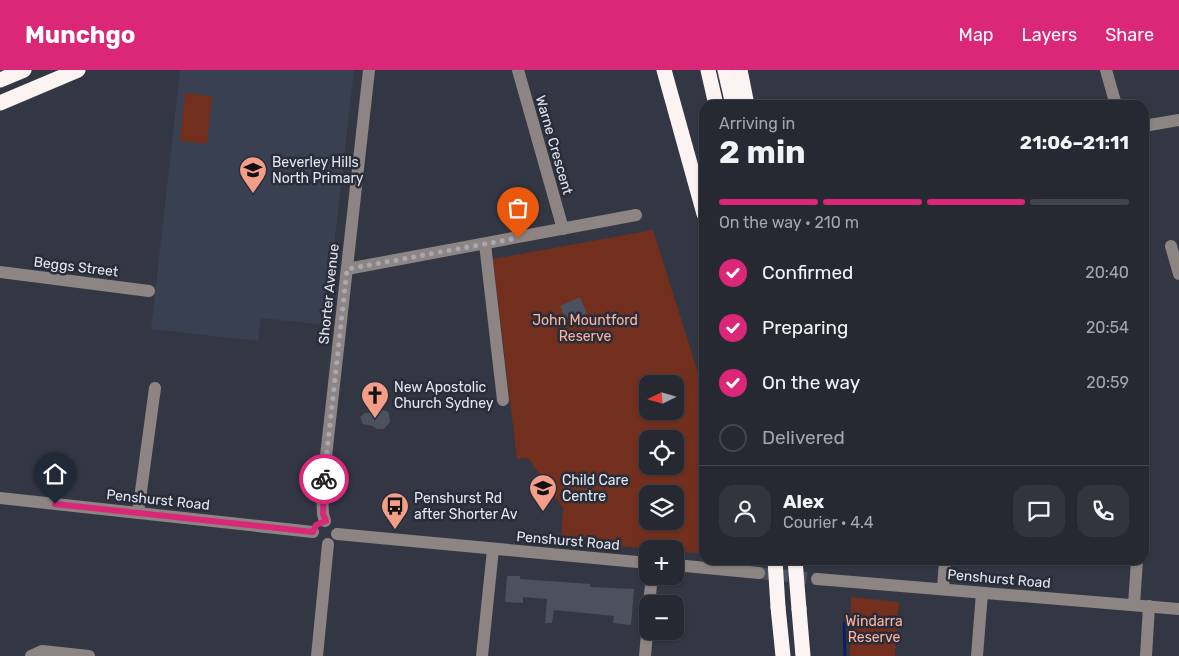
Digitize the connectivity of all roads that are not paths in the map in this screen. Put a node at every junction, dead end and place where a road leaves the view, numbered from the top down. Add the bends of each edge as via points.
1 (24, 70) edge
2 (78, 70) edge
3 (369, 70) edge
4 (518, 70) edge
5 (664, 70) edge
6 (708, 70) edge
7 (725, 70) edge
8 (740, 70) edge
9 (1106, 70) edge
10 (0, 80) edge
11 (715, 100) edge
12 (732, 100) edge
13 (746, 100) edge
14 (1115, 100) edge
15 (0, 103) edge
16 (1179, 120) edge
17 (1149, 125) edge
18 (699, 196) edge
19 (636, 215) dead end
20 (563, 229) junction
21 (485, 244) junction
22 (1171, 246) dead end
23 (347, 269) junction
24 (0, 272) edge
25 (1179, 274) edge
26 (149, 291) dead end
27 (155, 388) dead end
28 (503, 400) dead end
29 (0, 498) edge
30 (138, 513) junction
31 (326, 521) junction
32 (313, 532) junction
33 (337, 534) junction
34 (328, 544) junction
35 (493, 549) junction
36 (639, 562) edge
37 (774, 565) edge
38 (795, 565) edge
39 (945, 565) edge
40 (1137, 565) edge
41 (684, 567) edge
42 (759, 573) tunnel mouth
43 (817, 579) tunnel mouth
44 (943, 590) junction
45 (982, 593) junction
46 (1134, 605) junction
47 (1149, 606) junction
48 (1179, 608) edge
49 (646, 640) edge
50 (31, 656) edge
51 (89, 656) edge
52 (317, 656) edge
53 (482, 656) edge
54 (645, 656) edge
55 (783, 656) edge
56 (803, 656) edge
57 (977, 656) edge
58 (1146, 656) edge

1 - 10 highway
2 - 15 highway
3 - 23 street, Shorter Avenue
4 - 20 street, Warne Crescent
5 - 18 highway
6 - 11 highway
7 - 12 highway
8 - 13 highway
9 - 14 street
16 - 17 street
19 - 20 street
20 - 21 street
21 - 23 street
21 - 28 street
22 - 25 street
23 - 31 street, Shorter Avenue via 322,492
24 - 26 street, Beggs Street
27 - 30 street
29 - 30 street, Penshurst Road
30 - 32 street, Penshurst Road
31 - 32 street via 316,525
31 - 33 street via 333,524
32 - 34 street via 317,542
33 - 34 street
33 - 35 street, Penshurst Road
34 - 52 street
35 - 36 street, Penshurst Road
35 - 53 street
37 - 55 highway, bridge
38 - 56 highway, bridge
39 - 44 street
40 - 46 street
41 - 42 street
43 - 44 street, Penshurst Road
44 - 45 street, Penshurst Road
45 - 46 street, Penshurst Road
45 - 57 street
46 - 47 street, Penshurst Road
47 - 48 street, Penshurst Road
47 - 58 street
49 - 54 street
50 - 51 street via 42,651

